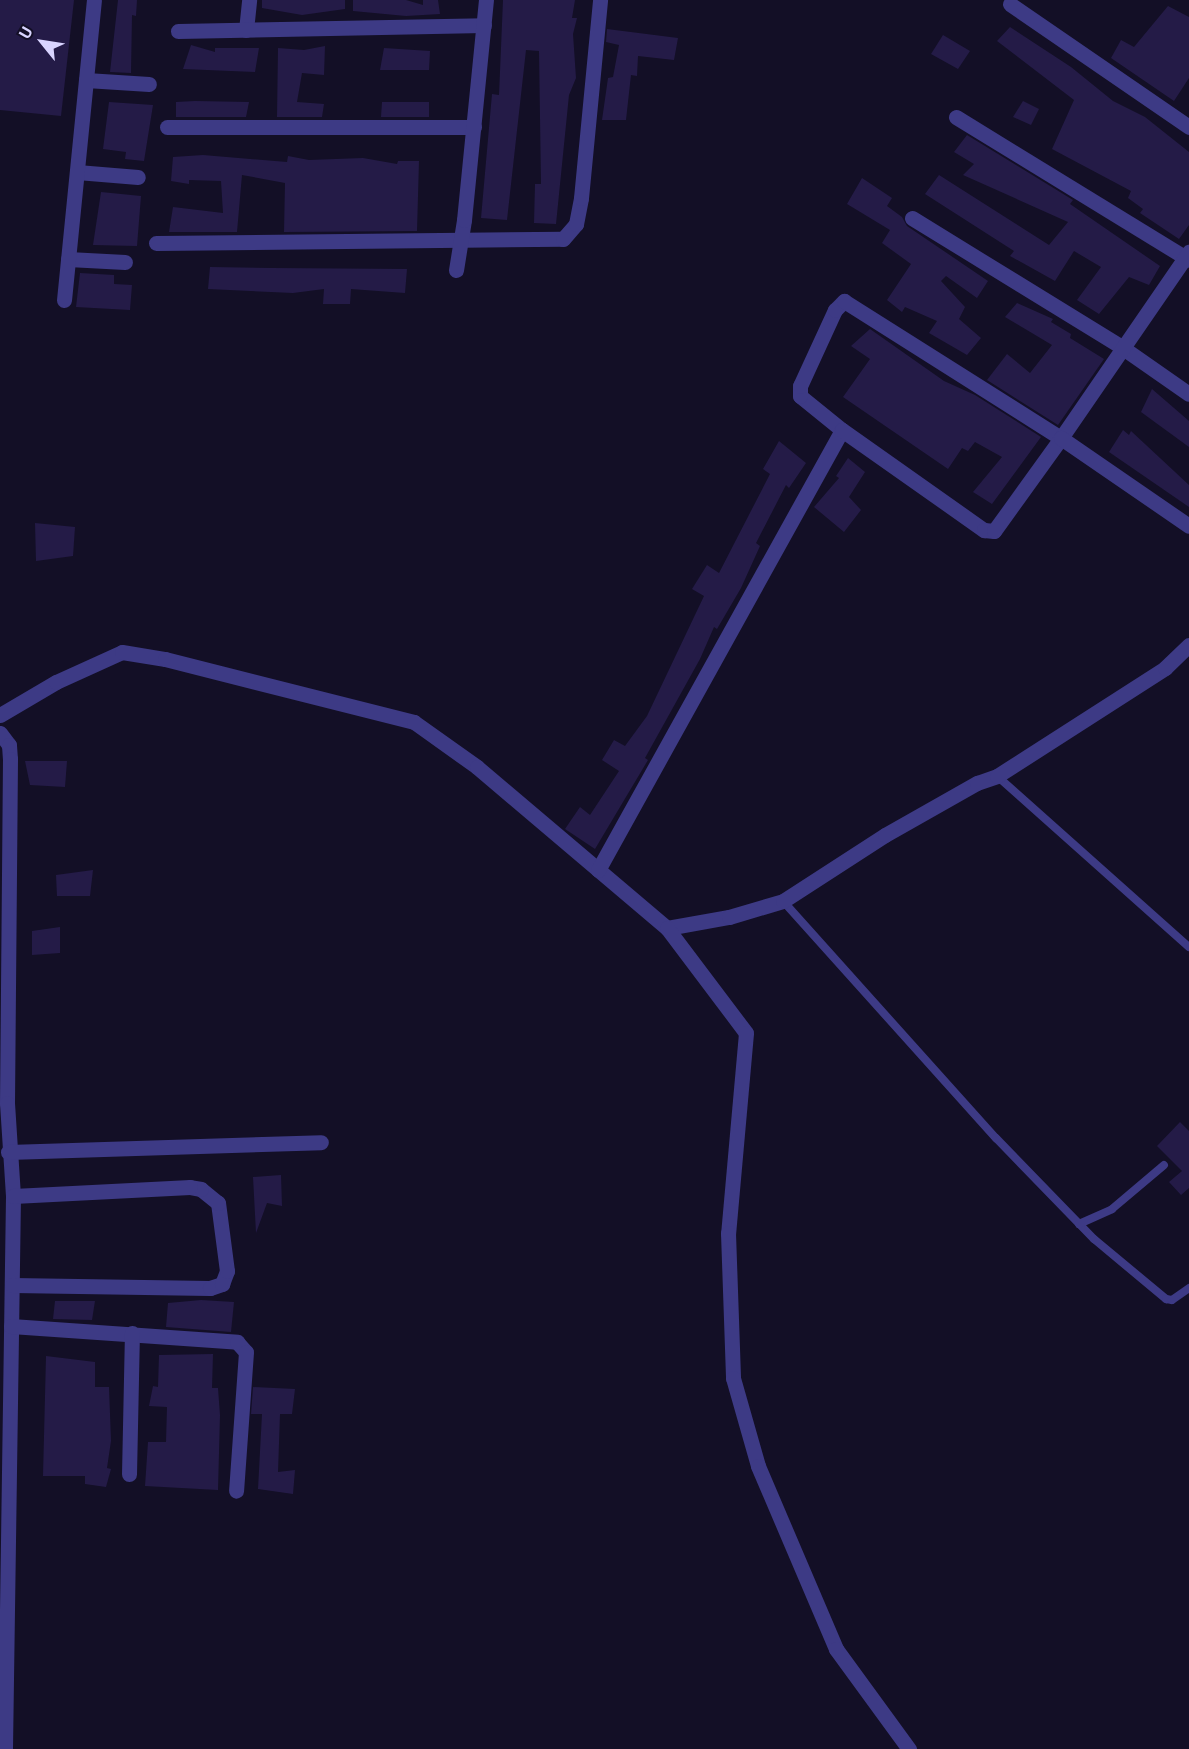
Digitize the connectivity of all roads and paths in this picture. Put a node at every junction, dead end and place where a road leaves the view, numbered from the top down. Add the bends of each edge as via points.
1 (94, 0) edge
2 (249, 0) edge
3 (486, 0) edge
4 (600, 0) edge
5 (1010, 4) dead end
6 (484, 25) junction
7 (246, 30) junction
8 (178, 31) dead end
9 (86, 80) junction
10 (148, 84) dead end
11 (956, 117) dead end
12 (167, 127) dead end
13 (1189, 127) edge
14 (474, 128) junction
15 (77, 172) junction
16 (138, 177) dead end
17 (912, 218) dead end
18 (461, 241) junction
19 (156, 243) dead end
20 (1188, 256) edge
21 (68, 259) junction
22 (125, 262) dead end
23 (456, 270) dead end
24 (64, 300) dead end
25 (1123, 348) junction
26 (1189, 394) edge
27 (842, 430) junction
28 (1061, 438) junction
29 (1189, 526) edge
30 (1189, 645) edge
31 (0, 715) edge
32 (0, 733) edge
33 (997, 776) junction
34 (598, 870) junction
35 (783, 901) junction
36 (667, 928) junction
37 (1189, 947) edge
38 (4, 994) edge
39 (321, 1142) dead end
40 (8, 1152) junction
41 (1164, 1165) dead end
42 (13, 1196) junction
43 (1079, 1224) junction
44 (12, 1285) junction
45 (1189, 1288) edge
46 (7, 1330) edge
47 (132, 1333) junction
48 (129, 1474) dead end
49 (236, 1491) dead end
50 (5, 1749) edge
51 (909, 1749) edge

1 - 9 street
2 - 7 street
3 - 6 street
4 - 18 street via 581,198 570,235 563,239
5 - 13 street
6 - 7 street
6 - 14 street
7 - 8 street
9 - 10 street
9 - 15 street
11 - 20 street
12 - 14 street
14 - 18 street
15 - 16 street
15 - 21 street
17 - 25 street
18 - 19 street
18 - 23 street
20 - 25 street
21 - 22 street
21 - 24 street
25 - 26 street
25 - 28 street
27 - 28 street via 984,530 994,531
27 - 28 street via 800,396 800,386 844,301
27 - 34 street
28 - 29 street
30 - 33 street via 1165,668
31 - 34 street via 56,682 122,652 165,658 414,722 477,767
32 - 38 street via 9,745 10,759
33 - 35 street via 977,783 885,835
33 - 37 lane
34 - 36 street
35 - 36 street via 729,917
35 - 43 lane via 996,1138
36 - 51 street via 746,1033 728,1233 732,1378 758,1466 836,1649
38 - 40 street
39 - 40 street
40 - 42 street
41 - 43 lane via 1112,1209
42 - 44 street
42 - 44 street via 201,1189 218,1203 227,1271 222,1284 210,1288
43 - 45 lane via 1166,1299 1172,1300
44 - 46 street
46 - 47 street
46 - 50 street
47 - 48 street
47 - 49 street via 230,1339 246,1352

